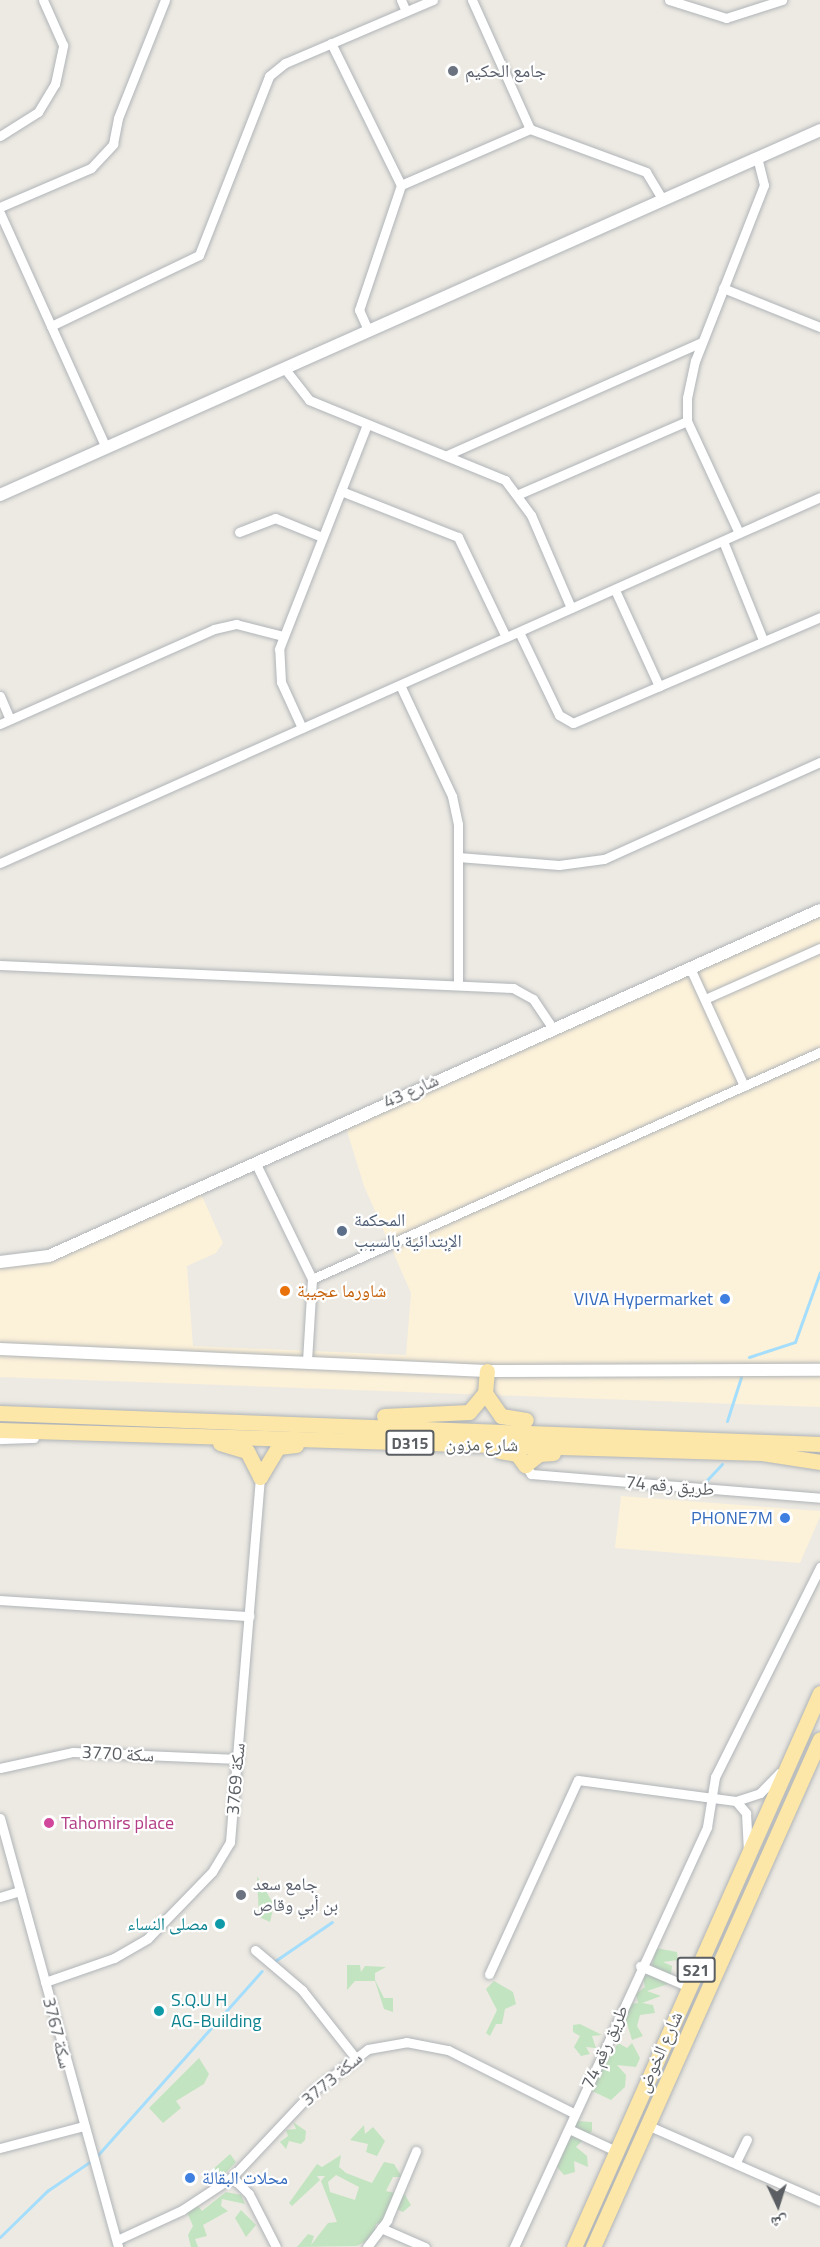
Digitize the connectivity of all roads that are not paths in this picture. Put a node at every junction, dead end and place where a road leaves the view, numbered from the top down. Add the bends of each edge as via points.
1 (43, 0) edge
2 (165, 0) edge
3 (401, 0) edge
4 (433, 0) edge
5 (472, 0) edge
6 (669, 0) edge
7 (782, 0) edge
8 (406, 11) junction
9 (331, 43) junction
10 (530, 129) junction
11 (820, 130) edge
12 (0, 136) edge
13 (758, 158) junction
14 (401, 184) junction
15 (663, 200) junction
16 (0, 207) edge
17 (0, 213) edge
18 (723, 288) junction
19 (51, 326) junction
20 (820, 327) edge
21 (368, 330) junction
22 (702, 342) junction
23 (285, 369) junction
24 (687, 421) junction
25 (367, 425) junction
26 (106, 448) junction
27 (447, 455) junction
28 (341, 491) junction
29 (519, 494) junction
30 (0, 495) edge
31 (820, 497) edge
32 (239, 532) dead end
33 (739, 533) junction
34 (322, 537) junction
35 (723, 541) junction
36 (615, 590) junction
37 (571, 608) junction
38 (820, 617) edge
39 (519, 632) junction
40 (283, 636) junction
41 (506, 638) junction
42 (763, 640) junction
43 (400, 685) junction
44 (659, 686) junction
45 (0, 696) edge
46 (10, 719) junction
47 (0, 724) edge
48 (302, 728) junction
49 (820, 762) edge
50 (458, 857) junction
51 (0, 863) edge
52 (820, 910) edge
53 (820, 948) edge
54 (0, 965) edge
55 (690, 968) junction
56 (458, 985) junction
57 (705, 999) junction
58 (551, 1026) junction
59 (820, 1052) edge
60 (744, 1086) junction
61 (255, 1162) junction
62 (0, 1262) edge
63 (312, 1279) junction
64 (0, 1349) edge
65 (308, 1360) junction
66 (820, 1370) edge
67 (487, 1371) junction
68 (485, 1393) junction
69 (0, 1413) edge
70 (326, 1424) junction
71 (0, 1430) edge
72 (82, 1432) junction
73 (638, 1433) junction
74 (155, 1434) junction
75 (0, 1440) edge
76 (399, 1443) junction
77 (820, 1444) edge
78 (600, 1448) junction
79 (820, 1462) edge
80 (525, 1465) junction
81 (260, 1477) junction
82 (820, 1498) edge
83 (820, 1567) edge
84 (0, 1600) edge
85 (249, 1616) junction
86 (820, 1693) edge
87 (820, 1739) edge
88 (238, 1759) junction
89 (789, 1762) junction
90 (0, 1768) edge
91 (710, 1797) junction
92 (736, 1801) junction
93 (0, 1818) edge
94 (748, 1852) junction
95 (20, 1891) junction
96 (0, 1897) edge
97 (255, 1950) dead end
98 (640, 1966) junction
99 (489, 1974) dead end
100 (45, 1982) junction
101 (689, 1987) junction
102 (354, 2056) junction
103 (575, 2114) junction
104 (648, 2125) junction
105 (84, 2126) junction
106 (568, 2129) junction
107 (747, 2139) dead end
108 (0, 2148) edge
109 (416, 2151) dead end
110 (616, 2151) junction
111 (736, 2162) junction
112 (232, 2176) junction
113 (820, 2201) edge
114 (381, 2228) junction
115 (118, 2243) edge
116 (276, 2247) edge
117 (367, 2247) edge
118 (425, 2247) edge
119 (514, 2247) edge
120 (574, 2247) edge
121 (593, 2247) edge

1 - 12 street via 63,45 55,84 38,112
2 - 16 street via 118,118 113,144 91,168
3 - 8 street
4 - 8 street
5 - 10 street
6 - 7 street via 726,18
8 - 9 street
9 - 14 street
9 - 19 street via 285,63 269,76 199,255
10 - 14 street
10 - 15 street via 646,172
11 - 13 street
13 - 15 street
13 - 18 street via 764,185
14 - 21 street via 359,310
15 - 21 street
17 - 19 street
18 - 20 street
18 - 22 street
19 - 26 street
21 - 23 street
22 - 24 street via 687,398
22 - 27 street
23 - 25 street via 309,400
23 - 26 street
24 - 29 street
24 - 33 street
25 - 27 street
25 - 28 street
26 - 30 street
27 - 29 street via 505,480
28 - 34 street
28 - 41 street via 458,537
29 - 37 street
31 - 33 street
32 - 34 street via 275,518
33 - 35 street
34 - 40 street
35 - 36 street
35 - 42 street
36 - 37 street
36 - 44 street
37 - 39 street
38 - 42 street
39 - 41 street
39 - 44 street via 559,715 569,723
40 - 46 street via 236,624 214,628
40 - 48 street via 281,682
41 - 43 street
42 - 44 street
43 - 48 street
43 - 50 street via 452,796
45 - 46 street
46 - 47 street
48 - 51 street
49 - 50 street via 604,859 559,865
50 - 56 street
52 - 55 street, شارع 43
53 - 57 street
54 - 56 street
55 - 57 street
55 - 58 street, شارع 43
56 - 58 street via 526,993
57 - 60 street
58 - 61 street, شارع 43
59 - 60 street
60 - 63 street
61 - 62 street, شارع 43 via 50,1256
61 - 63 street
63 - 65 street
64 - 65 street
65 - 67 street
66 - 67 street
67 - 68 main road
68 - 70 main road via 465,1414 356,1416
68 - 73 main road via 507,1419 610,1424
69 - 70 main road, شارع مزون / D315
70 - 73 main road, شارع مزون / D315
71 - 72 main road, شارع مزون / D315
72 - 74 main road, شارع مزون / D315
72 - 75 street
73 - 77 main road, شارع مزون / D315
74 - 76 main road, شارع مزون / D315
74 - 81 main road via 235,1445 254,1459
76 - 78 main road, شارع مزون / D315
76 - 80 main road via 507,1452
76 - 81 main road via 278,1447
78 - 79 main road, شارع مزون / D315 via 762,1453
78 - 80 main road via 539,1454
80 - 82 street, طريق رقم 74 via 531,1474
81 - 85 street, سكة 3769
83 - 91 street, طريق رقم 74
84 - 85 street
85 - 88 street, سكة 3769
86 - 89 main road, شارع الخوض / S21
87 - 104 main road, شارع الخوض / S21
88 - 90 street, سكة 3770 via 73,1752
88 - 100 street, سكة 3769 via 230,1842 212,1872 148,1938 114,1958
89 - 92 street via 766,1788
89 - 94 main road, شارع الخوض / S21
91 - 92 street
91 - 98 street, طريق رقم 74 via 707,1827
91 - 99 street via 578,1780
92 - 94 street via 746,1813
93 - 95 street, سكة 3767
94 - 101 main road, شارع الخوض / S21
95 - 96 street
95 - 100 street, سكة 3767
97 - 102 street via 307,1995
98 - 101 street
98 - 103 street, طريق رقم 74
100 - 105 street, سكة 3767
101 - 110 main road, شارع الخوض / S21
102 - 103 street, سكة 3773 via 406,2042 434,2046
102 - 112 street, سكة 3773 via 313,2091
103 - 106 street, طريق رقم 74
104 - 111 street
104 - 121 main road, شارع الخوض / S21
105 - 108 street
105 - 115 street, سكة 3767
106 - 110 street
106 - 119 street, طريق رقم 74
107 - 111 street
109 - 114 street
110 - 120 main road, شارع الخوض / S21
111 - 113 street
112 - 115 street, سكة 3773 via 182,2210
112 - 116 street via 249,2194
114 - 117 street
114 - 118 street

